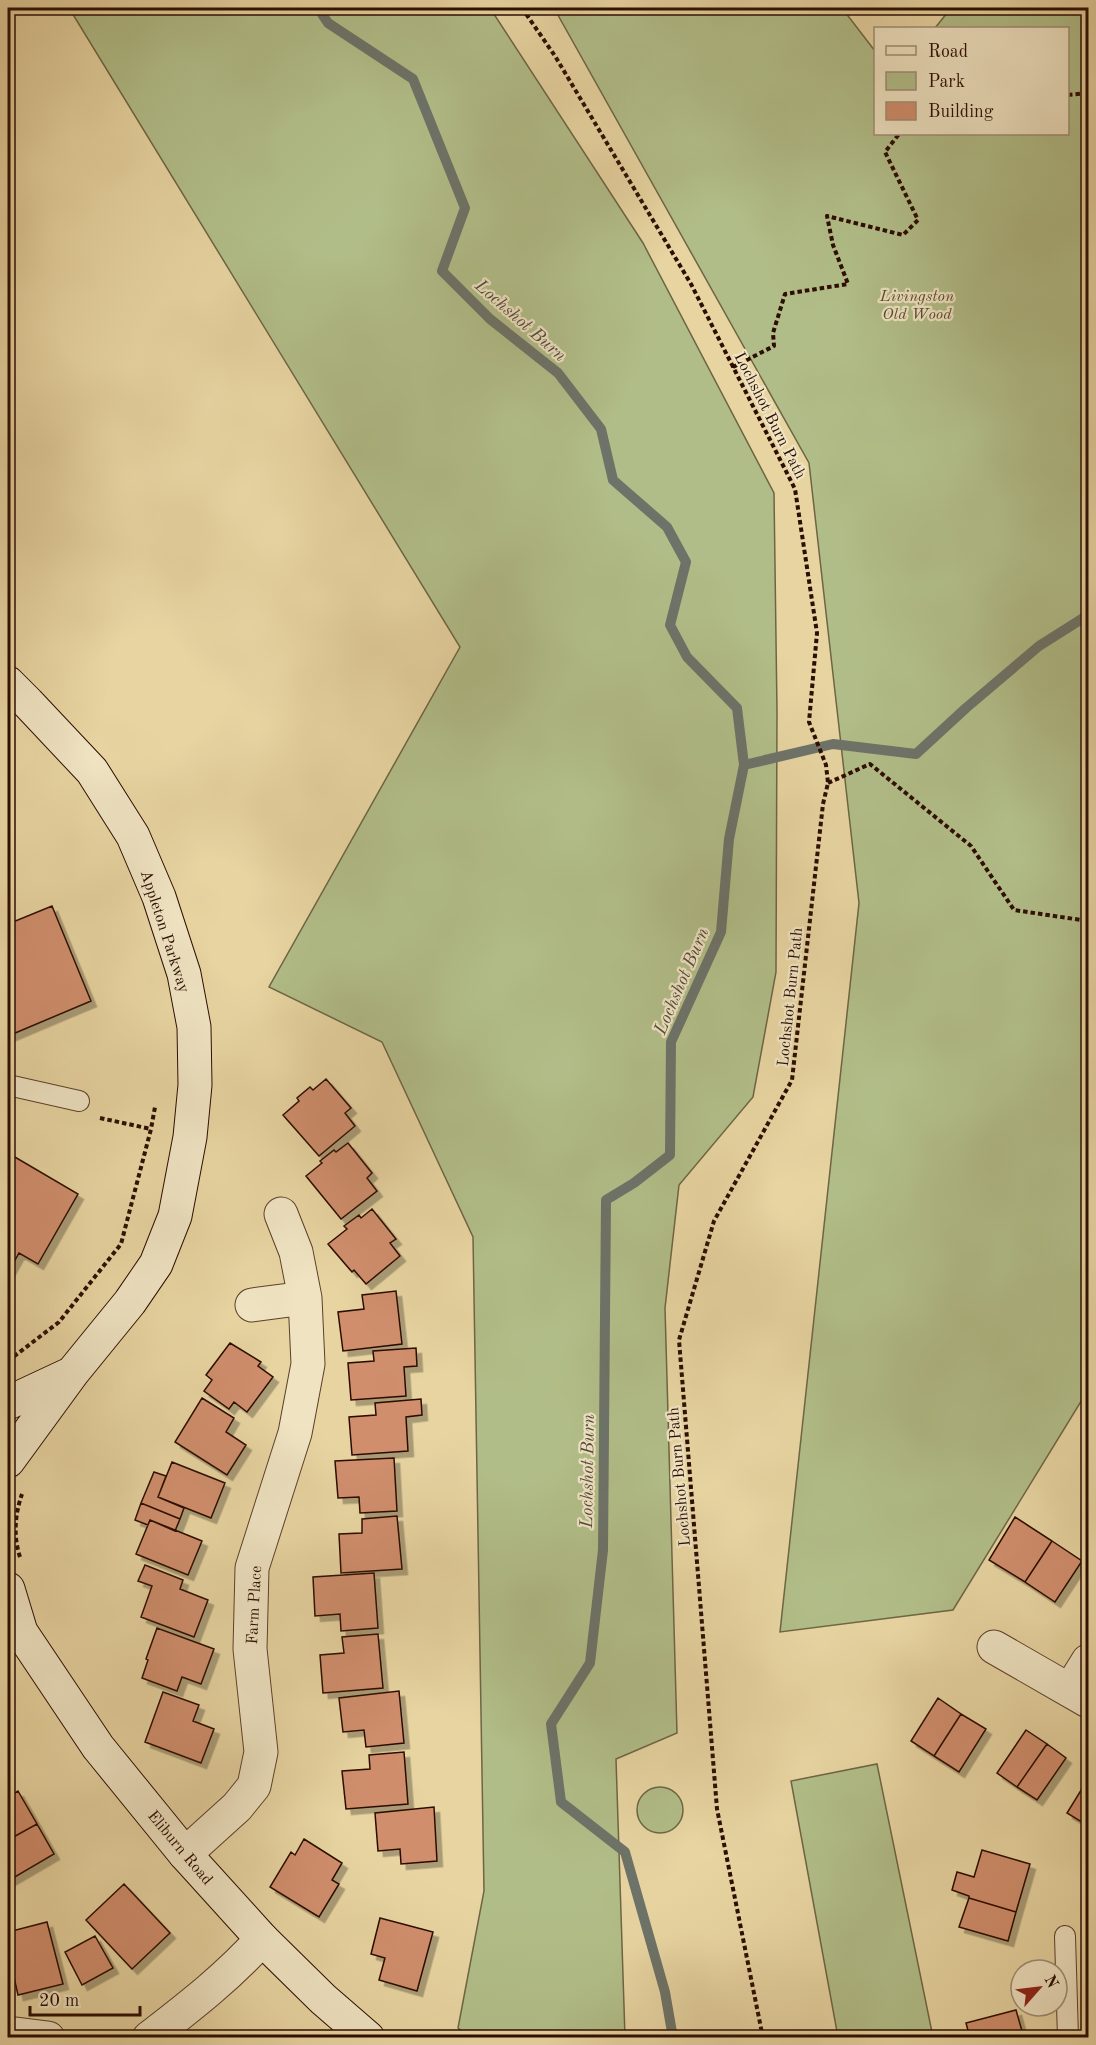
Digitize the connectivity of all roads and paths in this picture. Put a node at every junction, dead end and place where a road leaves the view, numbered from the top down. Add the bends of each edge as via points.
1 (522, 8) edge
2 (1089, 93) edge
3 (1069, 95) edge
4 (897, 135) edge
5 (733, 367) junction
6 (8, 683) edge
7 (828, 783) junction
8 (1089, 921) edge
9 (8, 1085) edge
10 (156, 1098) dead end
11 (80, 1101) joint
12 (151, 1129) junction
13 (190, 1137) junction
14 (281, 1214) dead end
15 (305, 1298) junction
16 (252, 1305) dead end
17 (8, 1361) edge
18 (73, 1372) junction
19 (8, 1403) edge
20 (16, 1474) edge
21 (14, 1575) edge
22 (14, 1626) edge
23 (994, 1647) dead end
24 (1089, 1661) edge
25 (1079, 1695) edge
26 (185, 1854) junction
27 (1065, 1936) dead end
28 (262, 1939) junction
29 (8, 2033) edge
30 (48, 2037) edge
31 (149, 2037) edge
32 (368, 2037) edge
33 (763, 2037) edge
34 (1068, 2037) edge

1 - 5 path, Lochshot Burn Path via 555,56 691,284
2 - 3 path
4 - 5 path via 885,152 918,220 903,235 827,216 848,284 785,294 772,333 774,346
5 - 7 path, Lochshot Burn Path via 795,489 817,633 809,722 826,765
6 - 13 street, Appleton Parkway via 92,771 133,836 159,897 184,974 194,1027 195,1085
7 - 8 path via 870,764 971,846 1014,910
7 - 33 path, Lochshot Burn Path via 792,1080 714,1221 679,1340 717,1809
9 - 11 lane
10 - 12 path
11 - 12 path via 95,1117
12 - 13 path
12 - 17 path via 121,1244 59,1322
13 - 18 street, Appleton Parkway via 175,1216 156,1264
14 - 15 street, Farm Place via 296,1252
15 - 16 street
15 - 26 street, Farm Place via 308,1364 296,1433 252,1568 250,1649 261,1752 254,1786 237,1807
18 - 19 street, Appleton Parkway
18 - 20 street, Appleton Parkway
20 - 21 path
21 - 22 street, Eliburn Road
22 - 26 street, Eliburn Road via 98,1747
23 - 25 street
24 - 25 street
26 - 28 street, Eliburn Road
27 - 34 lane
28 - 31 street via 207,1993
28 - 32 street, Eliburn Road
29 - 30 street

